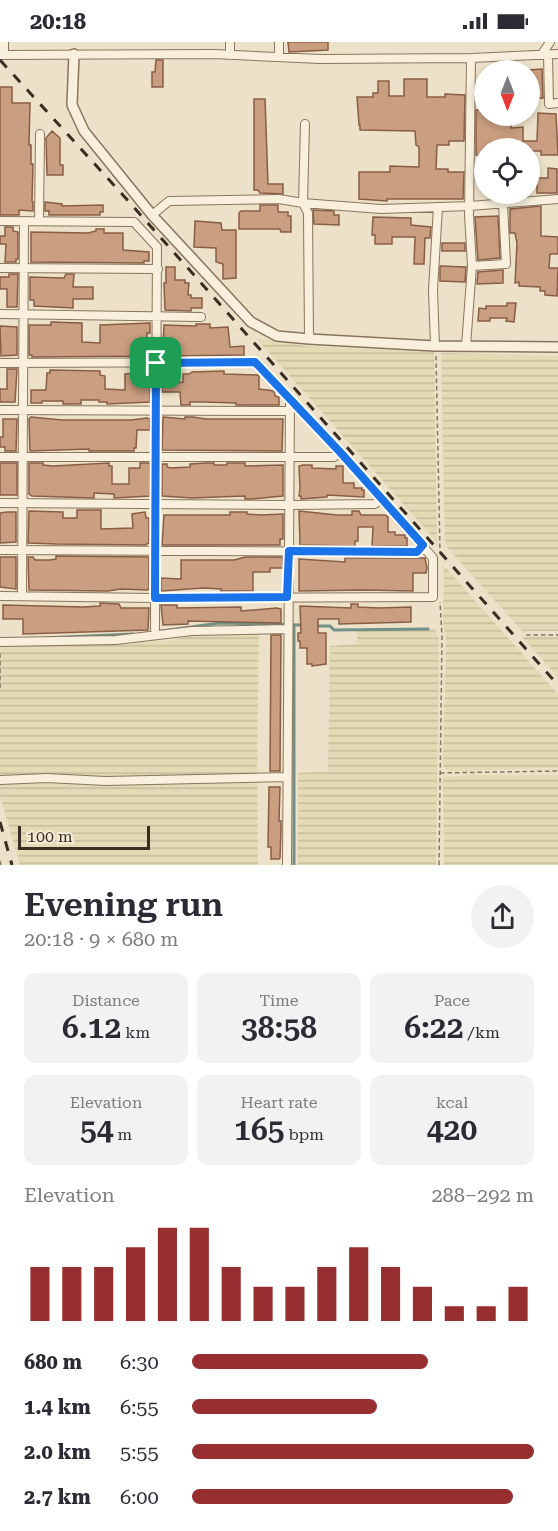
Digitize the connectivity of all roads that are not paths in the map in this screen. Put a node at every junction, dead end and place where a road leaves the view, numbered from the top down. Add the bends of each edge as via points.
1 (4, 42) edge
2 (230, 42) edge
3 (279, 42) edge
4 (550, 42) edge
5 (74, 54) junction
6 (545, 54) junction
7 (558, 54) edge
8 (2, 55) edge
9 (230, 55) junction
10 (279, 56) junction
11 (471, 58) junction
12 (558, 104) edge
13 (305, 124) dead end
14 (40, 134) dead end
15 (558, 199) edge
16 (540, 201) edge
17 (303, 203) junction
18 (503, 204) joint
19 (470, 206) junction
20 (438, 207) junction
21 (152, 215) junction
22 (0, 221) edge
23 (24, 221) junction
24 (39, 221) junction
25 (472, 266) junction
26 (0, 268) edge
27 (25, 268) junction
28 (158, 269) junction
29 (0, 314) edge
30 (25, 314) junction
31 (156, 315) junction
32 (201, 317) dead end
33 (309, 339) junction
34 (435, 346) junction
35 (466, 346) junction
36 (558, 347) edge
37 (0, 363) edge
38 (23, 363) junction
39 (156, 363) junction
40 (290, 400) junction
41 (0, 410) edge
42 (23, 410) junction
43 (156, 410) junction
44 (289, 411) junction
45 (340, 452) junction
46 (0, 456) edge
47 (23, 456) junction
48 (156, 457) junction
49 (289, 458) junction
50 (381, 499) junction
51 (0, 503) edge
52 (23, 504) junction
53 (156, 505) junction
54 (289, 505) junction
55 (423, 545) junction
56 (0, 550) edge
57 (22, 551) junction
58 (156, 551) junction
59 (289, 551) junction
60 (0, 596) edge
61 (22, 596) junction
62 (287, 597) junction
63 (155, 598) junction
64 (155, 629) dead end
65 (287, 629) junction
66 (0, 642) edge
67 (286, 777) junction
68 (0, 780) edge
69 (287, 865) edge

1 - 8 street
2 - 9 street
3 - 10 street
4 - 6 street
5 - 8 street
5 - 9 street
5 - 21 street via 72,105 84,130
6 - 7 street
6 - 11 street
6 - 12 street via 549,104
9 - 10 street
10 - 11 street
11 - 19 street
13 - 17 street
14 - 24 street
15 - 16 street
17 - 20 street via 381,209
17 - 21 street via 279,199 169,201
17 - 33 street via 308,213
18 - 19 street
18 - 25 street via 506,264
19 - 20 street
19 - 25 street
20 - 34 street via 433,290
21 - 33 street via 250,322 277,336
22 - 23 street
23 - 24 street
23 - 27 street
24 - 28 street via 134,222 157,247
25 - 35 street
26 - 27 street
27 - 28 street
27 - 30 street
28 - 31 street
29 - 30 street
30 - 31 street
30 - 38 street
31 - 32 street
31 - 39 street
33 - 34 street
34 - 35 street
35 - 36 street
37 - 38 street
38 - 39 street
38 - 42 street
39 - 40 street via 255,362
39 - 43 street
40 - 44 street
40 - 45 street
41 - 42 street
42 - 43 street
42 - 47 street
43 - 44 street
43 - 48 street
44 - 49 street
45 - 49 street via 334,457
45 - 50 street
46 - 47 street
47 - 48 street
47 - 52 street
48 - 49 street
48 - 53 street
49 - 54 street
50 - 54 street via 375,504
50 - 55 street
51 - 52 street
52 - 53 street
52 - 57 street
53 - 54 street
53 - 58 street
54 - 59 street
55 - 59 street via 417,552
55 - 62 street via 433,558 433,597
56 - 57 street
57 - 58 street
57 - 61 street
58 - 59 street
58 - 63 street
59 - 62 street
60 - 61 street
61 - 63 street
62 - 63 street
62 - 65 street
63 - 64 street
65 - 66 street
65 - 67 street
67 - 68 street
67 - 69 street

